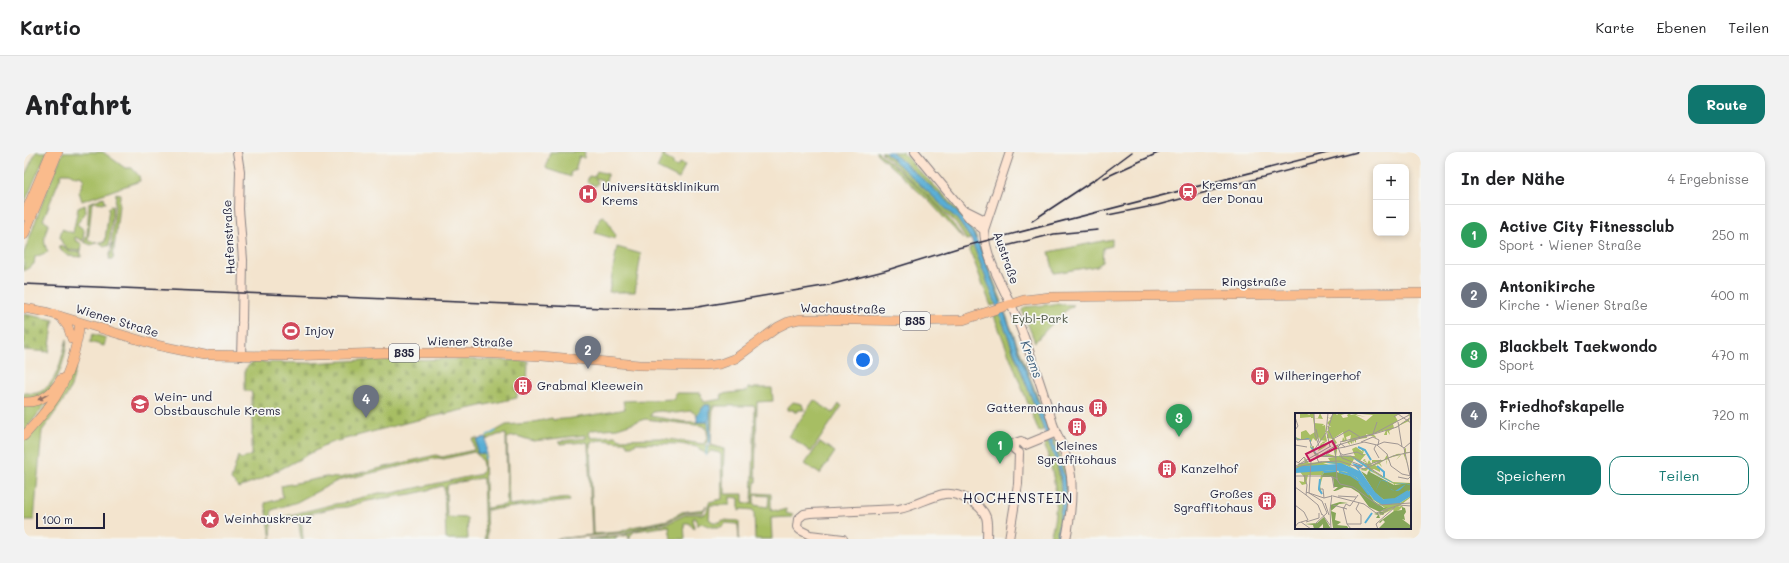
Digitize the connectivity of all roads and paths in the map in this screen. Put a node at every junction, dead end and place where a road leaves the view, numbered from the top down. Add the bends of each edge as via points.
1 (51, 152) edge
2 (58, 152) edge
3 (237, 152) edge
4 (915, 152) edge
5 (1010, 152) edge
6 (963, 209) junction
7 (24, 216) edge
8 (986, 221) junction
9 (984, 230) junction
10 (24, 235) edge
11 (1421, 293) edge
12 (1086, 297) joint
13 (1007, 306) junction
14 (24, 308) edge
15 (59, 316) junction
16 (79, 323) junction
17 (72, 339) junction
18 (241, 356) junction
19 (705, 366) joint
20 (24, 402) edge
21 (1054, 432) junction
22 (24, 436) edge
23 (843, 539) edge
24 (987, 539) edge
25 (1009, 539) edge
26 (1066, 539) edge

1 - 7 main road
2 - 10 main road
3 - 18 street, Hafenstraße via 243,260
4 - 6 street
5 - 8 street, Austraße
6 - 8 street
6 - 9 street via 970,219
8 - 9 street, Austraße
9 - 13 street, Austraße via 985,243
11 - 12 main road, Ringstraße / B35
12 - 13 main road, Wachaustraße / B35 via 1032,298
13 - 19 main road, Wachaustraße / B35 via 968,319 950,321 800,319 778,327 736,358
13 - 21 street, Austraße via 1031,355
14 - 15 main road, Wiener Straße / B35
15 - 16 main road, Wiener Straße / B35
15 - 17 main road via 68,327
16 - 17 main road
16 - 18 main road, Wiener Straße / B35 via 156,345 207,355
16 - 22 main road via 79,332 62,388 48,409
17 -> 20 main road via 57,385 41,399
18 - 19 main road, Wiener Straße / B35 via 467,353 542,356 639,365
21 - 25 street via 1025,445 1025,450 1019,453 1018,484
21 - 26 street via 1066,456 1071,476
23 - 24 street via 805,533 797,527 798,519 810,513 895,510 914,506 942,494 955,494 983,512 987,523

